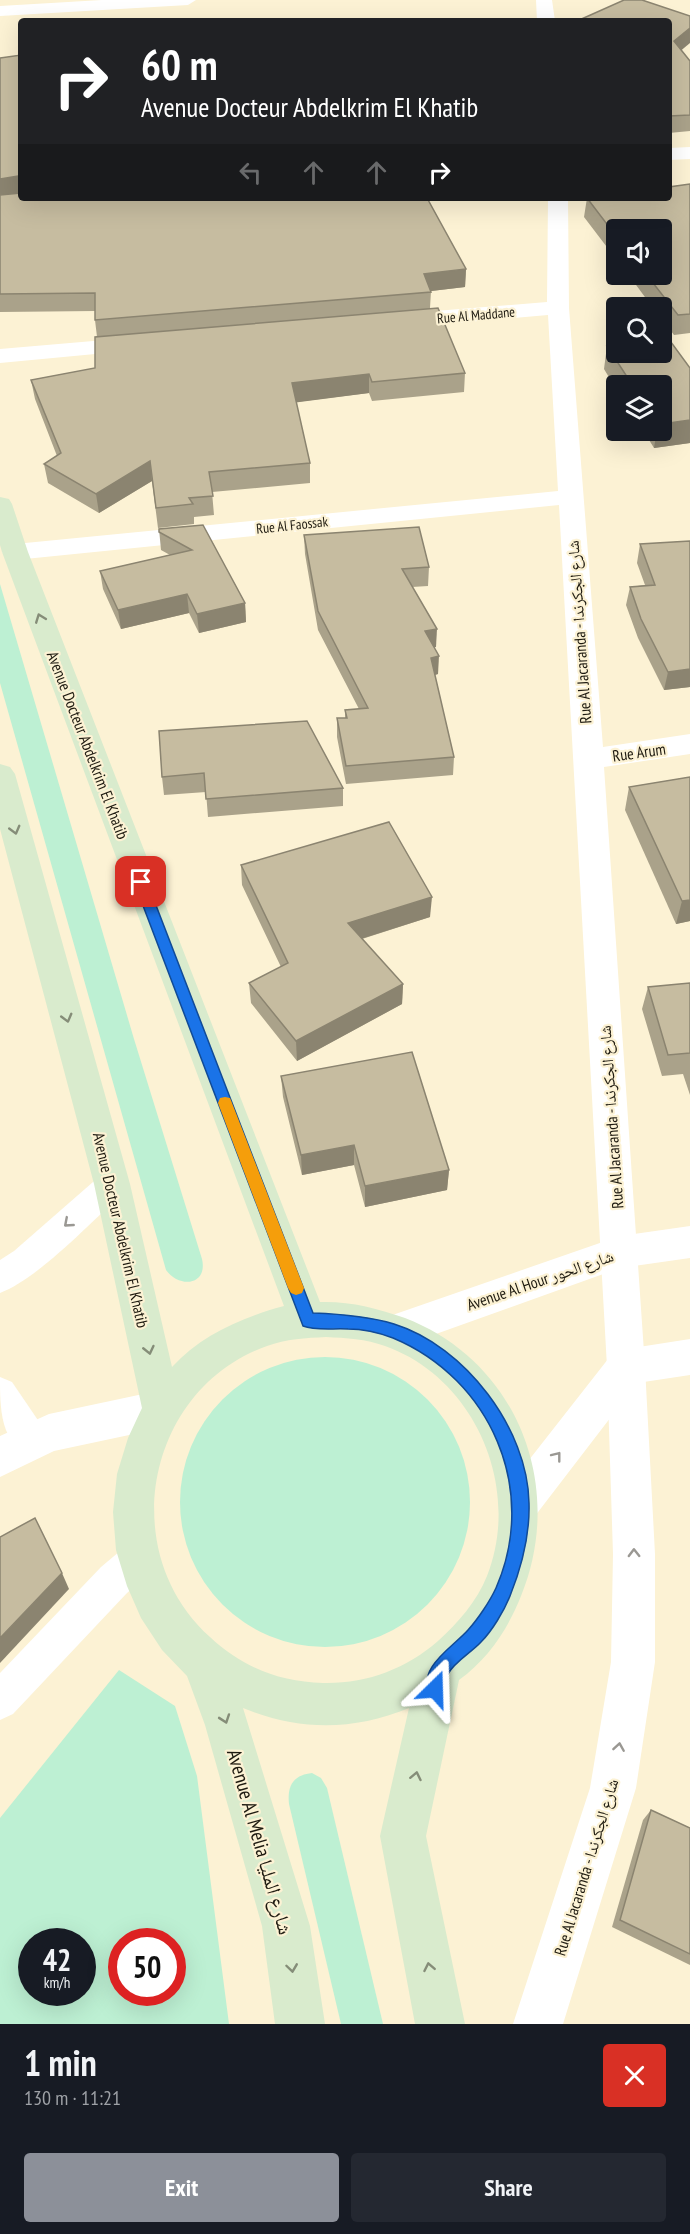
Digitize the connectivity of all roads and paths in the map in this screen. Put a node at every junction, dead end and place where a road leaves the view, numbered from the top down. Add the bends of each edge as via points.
1 (188, 0) edge
2 (544, 0) edge
3 (0, 11) edge
4 (546, 18) edge
5 (690, 153) edge
6 (672, 154) edge
7 (558, 201) edge
8 (558, 308) junction
9 (380, 323) edge
10 (166, 342) edge
11 (0, 356) edge
12 (569, 497) junction
13 (0, 504) edge
14 (15, 552) junction
15 (690, 744) edge
16 (589, 759) junction
17 (0, 774) edge
18 (112, 1184) junction
19 (690, 1242) edge
20 (620, 1252) junction
21 (0, 1278) edge
22 (308, 1320) junction
23 (394, 1331) junction
24 (690, 1357) edge
25 (626, 1367) junction
26 (0, 1393) edge
27 (162, 1409) junction
28 (16, 1449) edge
29 (521, 1502) junction
30 (139, 1559) junction
31 (205, 1664) junction
32 (440, 1668) junction
33 (0, 1701) edge
34 (300, 2024) edge
35 (440, 2024) edge
36 (538, 2024) edge

1 - 3 street
2 - 4 street
5 - 6 street
7 - 8 street, Rue Al Jacaranda - شارع الجكرندا
8 - 9 street, Rue Al Maddane
8 - 12 street, Rue Al Jacaranda - شارع الجكرندا
10 - 11 street
12 - 14 street, Rue Al Faossak
12 - 16 street, Rue Al Jacaranda - شارع الجكرندا
13 - 14 main road, Avenue Docteur Abdelkrim El Khatib
22 -> 14 main road, Avenue Docteur Abdelkrim El Khatib
15 - 16 street, Rue Arum
16 - 20 street, Rue Al Jacaranda - شارع الجكرندا
17 -> 18 main road, Avenue Docteur Abdelkrim El Khatib
18 -> 21 lane via 25,1261
18 -> 27 main road, Avenue Docteur Abdelkrim El Khatib
19 - 20 street, Avenue Al Hour شارع الحور
20 - 23 street, Avenue Al Hour شارع الحور
20 - 25 street, Rue Al Jacaranda - شارع الجكرندا
22 - 23 main road via 352,1322
22 - 27 main road via 266,1330 225,1348 191,1374
23 - 29 main road via 433,1351 474,1388 494,1415 513,1456
24 - 25 street
29 -> 25 street
36 -> 25 street, Rue Al Jacaranda - شارع الجكرندا via 613,1788 633,1662 634,1554
26 - 28 lane
27 - 28 street via 49,1433
27 - 30 main road via 142,1449 132,1494
29 - 32 main road via 518,1548 502,1594 476,1635
30 - 31 main road via 146,1587 170,1629
30 - 33 lane via 114,1580
31 - 32 main road via 248,1689 296,1703 347,1704 396,1692
31 -> 34 main road, Avenue Al Melia شارع المليا via 227,1725 286,1926
35 -> 32 main road via 403,1836

